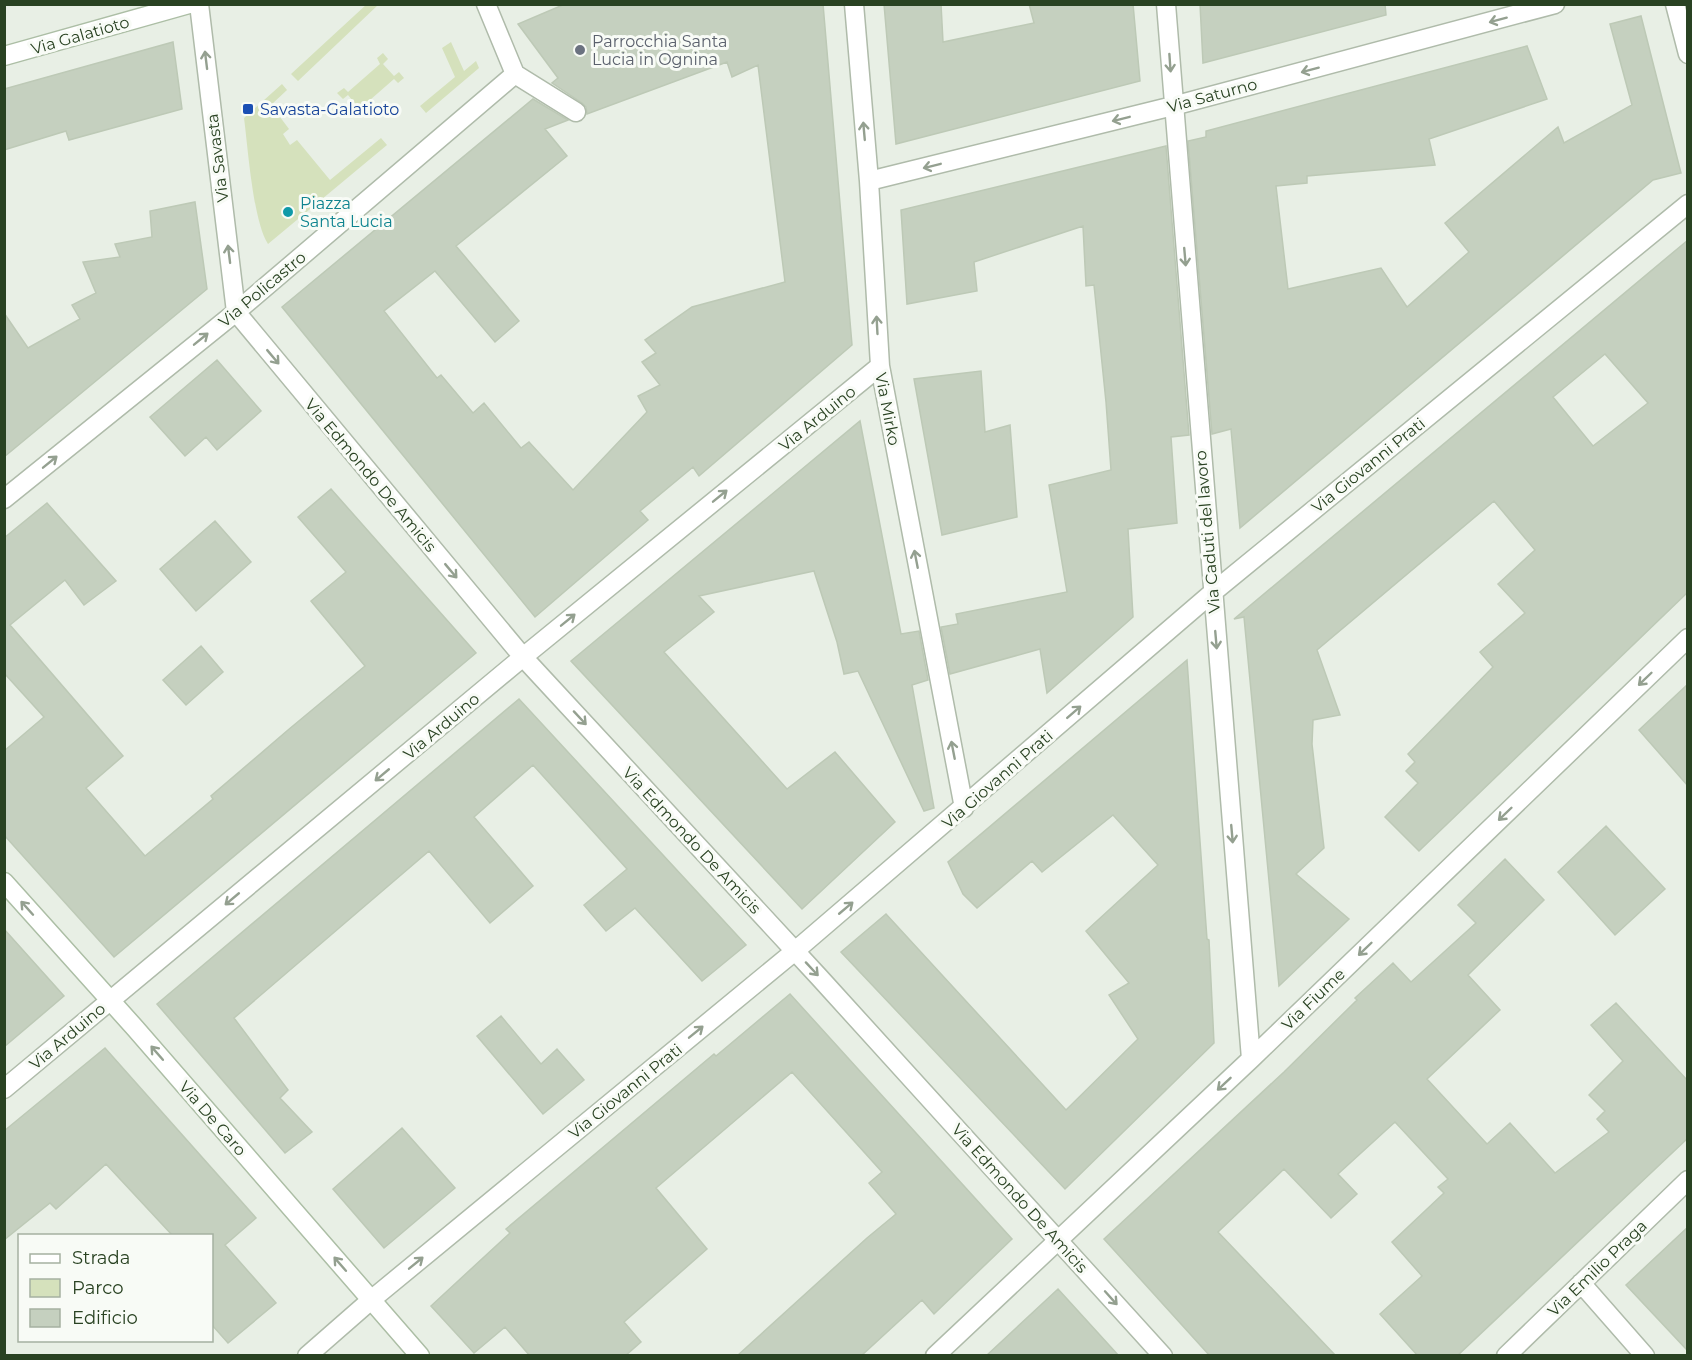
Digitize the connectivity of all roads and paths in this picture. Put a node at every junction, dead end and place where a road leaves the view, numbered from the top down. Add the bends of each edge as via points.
1 (189, 4) edge
2 (199, 4) edge
3 (486, 4) edge
4 (854, 4) edge
5 (1166, 4) edge
6 (1555, 4) edge
7 (1676, 4) edge
8 (1688, 54) edge
9 (4, 56) edge
10 (515, 74) junction
11 (1173, 106) junction
12 (576, 112) dead end
13 (868, 181) junction
14 (1688, 204) edge
15 (236, 312) junction
16 (880, 366) junction
17 (4, 499) edge
18 (1212, 593) junction
19 (1688, 638) edge
20 (523, 657) junction
21 (964, 808) junction
22 (4, 882) edge
23 (795, 951) junction
24 (111, 1000) junction
25 (1251, 1059) junction
26 (4, 1089) edge
27 (1688, 1180) edge
28 (1058, 1239) junction
29 (1581, 1283) junction
30 (371, 1300) junction
31 (307, 1356) edge
32 (420, 1356) edge
33 (935, 1356) edge
34 (1163, 1356) edge
35 (1506, 1356) edge
36 (1645, 1356) edge

1 - 9 street, Via Galatioto
15 -> 2 street, Via Savasta
3 - 10 street
13 -> 4 street, Via Mirko
5 -> 11 street, Via Caduti del lavoro
6 -> 11 street, Via Saturno
7 - 8 street
10 - 12 street
10 - 15 street, Via Policastro
11 -> 13 street, Via Saturno
11 -> 18 street, Via Caduti del lavoro
16 -> 13 street, Via Mirko
14 - 18 street, Via Giovanni Prati
17 -> 15 street, Via Policastro
15 -> 20 street, Via Edmondo De Amicis
20 -> 16 street, Via Arduino
21 -> 16 street, Via Mirko
21 -> 18 street, Via Giovanni Prati
18 -> 25 street, Via Caduti del lavoro
19 -> 25 street, Via Fiume
20 -> 23 street, Via Edmondo De Amicis
20 -> 24 street, Via Arduino
23 -> 21 street, Via Giovanni Prati
24 -> 22 street, Via De Caro
23 -> 28 street, Via Edmondo De Amicis
30 -> 23 street, Via Giovanni Prati
24 - 26 street, Via Arduino
30 -> 24 street, Via De Caro
25 -> 28 street, Via Fiume
27 - 29 street, Via Emilio Praga
28 - 33 street, Via Fiume
28 -> 34 street, Via Edmondo De Amicis
29 - 35 street, Via Emilio Praga
29 - 36 street
30 - 31 street, Via Giovanni Prati
30 - 32 street, Via De Caro

